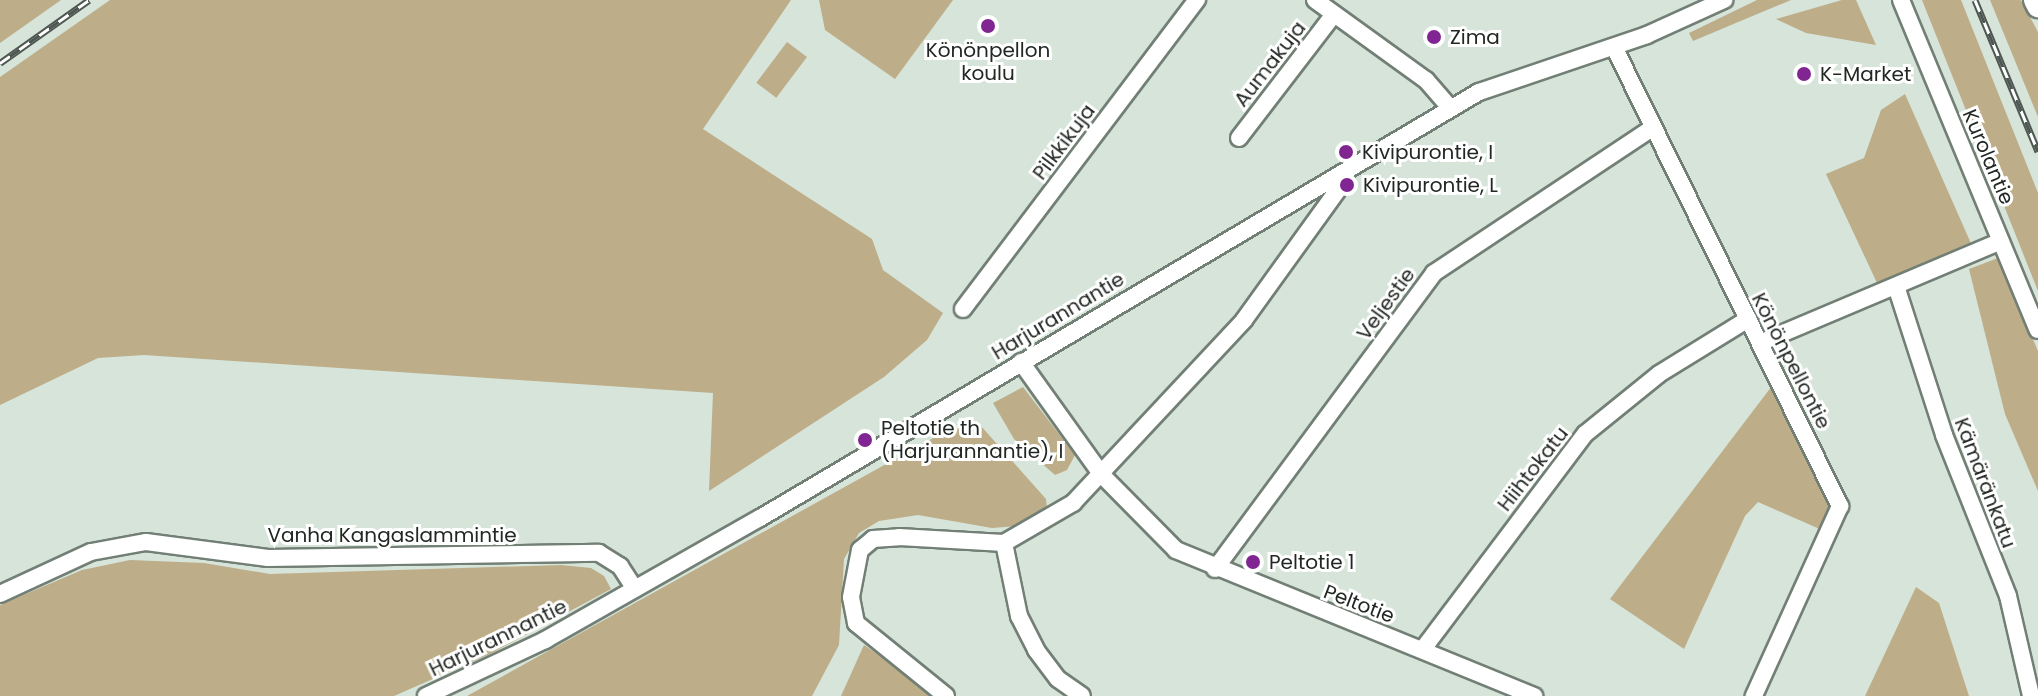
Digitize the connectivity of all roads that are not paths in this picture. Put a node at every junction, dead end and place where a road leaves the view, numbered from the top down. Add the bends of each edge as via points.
1 (1197, 0) edge
2 (1315, 0) edge
3 (1724, 0) edge
4 (1901, 0) edge
5 (2035, 0) edge
6 (2038, 6) edge
7 (1334, 14) junction
8 (1614, 47) junction
9 (1450, 108) junction
10 (1652, 128) junction
11 (1239, 138) dead end
12 (1334, 179) junction
13 (2001, 241) junction
14 (1896, 286) junction
15 (963, 309) dead end
16 (1748, 319) junction
17 (2038, 330) edge
18 (1762, 342) junction
19 (1021, 362) junction
20 (1102, 475) junction
21 (1004, 543) junction
22 (1215, 569) junction
23 (635, 589) junction
24 (0, 594) edge
25 (1423, 649) junction
26 (426, 696) edge
27 (946, 696) edge
28 (1082, 696) edge
29 (1534, 696) edge
30 (1754, 696) edge
31 (2031, 696) edge

1 - 15 street, Pilkkikuja
2 - 7 street
3 - 8 street, Harjurannantie
4 - 13 street, Kurolantie
5 - 6 highway
7 - 9 street via 1426,80
7 - 11 street, Aumakuja
8 - 9 street, Harjurannantie via 1516,76
8 - 10 street, Könönpellontie
9 - 12 street, Harjurannantie
10 - 16 street, Könönpellontie
10 - 22 street, Veljestie via 1434,273
12 - 19 street, Harjurannantie
12 - 20 street via 1337,191 1244,320
13 - 14 street
13 - 17 street, Kurolantie
14 - 18 street
14 - 31 street, Kämäränkatu via 1944,435 2008,596
16 - 18 street, Könönpellontie
16 - 25 street, Hiihtokatu via 1659,374 1585,434
18 - 30 street, Könönpellontie via 1840,506
19 - 20 street, Peltotie
19 - 23 street, Harjurannantie
20 - 21 street via 1051,519
20 - 22 street, Peltotie via 1176,550
21 - 27 street via 899,537 873,539 860,550 851,597 856,623
21 - 28 street via 1019,616 1036,650 1058,679
22 - 25 street, Peltotie
23 - 24 street, Vanha Kangaslammintie via 620,566 599,553 268,558 146,542 91,552
23 - 26 street, Harjurannantie via 545,640
25 - 29 street, Peltotie

